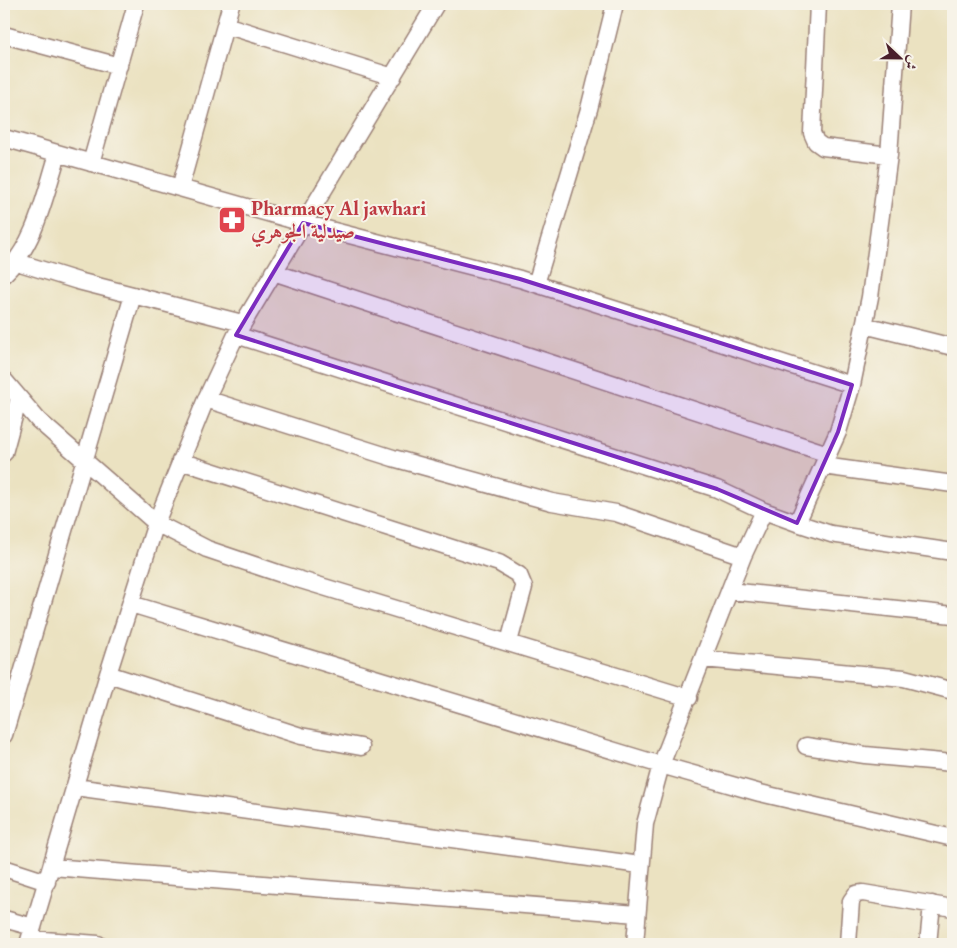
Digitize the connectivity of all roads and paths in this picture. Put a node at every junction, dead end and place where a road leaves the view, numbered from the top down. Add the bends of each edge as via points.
1 (136, 4) edge
2 (231, 4) edge
3 (436, 4) edge
4 (615, 4) edge
5 (818, 4) edge
6 (900, 4) edge
7 (225, 25) junction
8 (4, 34) edge
9 (119, 66) junction
10 (393, 77) junction
11 (4, 138) edge
12 (58, 154) junction
13 (889, 154) junction
14 (91, 163) junction
15 (180, 188) junction
16 (302, 223) junction
17 (16, 262) junction
18 (273, 272) junction
19 (4, 274) edge
20 (536, 284) junction
21 (132, 295) junction
22 (864, 325) junction
23 (239, 329) junction
24 (953, 347) edge
25 (4, 380) edge
26 (852, 385) junction
27 (19, 398) junction
28 (206, 398) junction
29 (4, 452) edge
30 (826, 460) junction
31 (85, 461) junction
32 (180, 461) junction
33 (953, 484) edge
34 (764, 511) junction
35 (156, 523) junction
36 (797, 523) junction
37 (953, 552) edge
38 (743, 556) junction
39 (730, 591) junction
40 (131, 604) junction
41 (953, 615) edge
42 (509, 642) junction
43 (703, 659) junction
44 (108, 674) junction
45 (953, 691) edge
46 (689, 698) junction
47 (4, 735) edge
48 (806, 746) dead end
49 (361, 747) dead end
50 (953, 763) edge
51 (661, 765) junction
52 (75, 787) junction
53 (953, 838) edge
54 (640, 865) junction
55 (4, 868) edge
56 (49, 874) junction
57 (932, 904) junction
58 (953, 908) edge
59 (637, 914) junction
60 (4, 919) edge
61 (31, 937) edge
62 (98, 944) edge
63 (635, 944) edge
64 (848, 944) edge
65 (928, 944) edge

1 - 9 street
2 - 7 street
3 - 10 street
4 - 20 street via 589,109
5 - 13 street via 812,133 816,142 823,147
6 - 13 street
7 - 10 street
7 - 15 street
8 - 9 street
9 - 14 street
10 - 16 street
11 - 12 street
12 - 14 street
12 - 17 street via 28,242
13 - 22 street
14 - 15 street
15 - 16 street
16 - 18 street
16 - 20 street
17 - 19 street
17 - 21 street
18 - 23 street
18 - 30 street
20 - 26 street
21 - 23 street
21 - 31 street
22 - 24 street
22 - 26 street
23 - 28 street
23 - 34 street via 717,489
25 - 27 street
26 - 30 street
27 - 29 street
27 - 31 street via 38,420
28 - 32 street
28 - 38 street via 393,458 552,502 616,513
30 - 33 street
30 - 36 street
31 - 35 street
31 - 47 street
32 - 35 street
32 - 42 street via 499,563 518,575 524,586
34 - 36 street
34 - 38 street
35 - 40 street
35 - 42 street via 207,549 272,571
36 - 37 street via 831,534
38 - 39 street
39 - 41 street
39 - 43 street
40 - 44 street
40 - 51 street
42 - 46 street
43 - 45 street via 904,678
43 - 46 street
44 - 49 street via 301,736
44 - 52 street
46 - 51 street
48 - 50 street
51 - 53 street via 760,793
51 - 54 street via 645,824
52 - 54 street
52 - 56 street
54 - 59 street
55 - 56 street
56 - 59 street
56 - 61 street
57 - 58 street
57 - 64 street via 863,892 856,894 851,901
57 - 65 street
59 - 63 street
60 - 61 street
61 - 62 street

